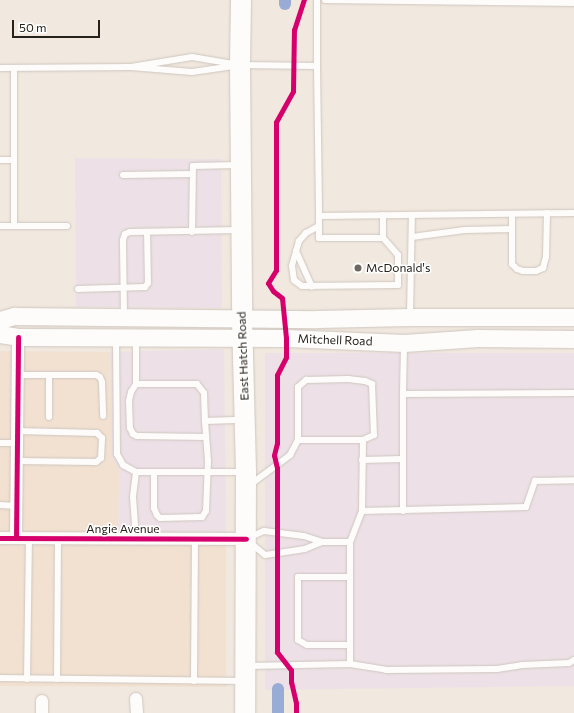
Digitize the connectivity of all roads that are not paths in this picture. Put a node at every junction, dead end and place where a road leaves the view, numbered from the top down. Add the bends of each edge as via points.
1 (241, 0) edge
2 (317, 0) edge
3 (325, 0) edge
4 (574, 3) edge
5 (240, 65) junction
6 (317, 66) junction
7 (131, 67) junction
8 (0, 68) edge
9 (14, 68) junction
10 (0, 160) edge
11 (14, 160) junction
12 (241, 165) junction
13 (192, 174) junction
14 (123, 175) dead end
15 (547, 213) junction
16 (574, 213) edge
17 (512, 214) junction
18 (412, 215) junction
19 (319, 216) junction
20 (383, 216) junction
21 (0, 226) edge
22 (14, 226) junction
23 (67, 226) dead end
24 (319, 226) junction
25 (512, 229) junction
26 (241, 230) junction
27 (147, 232) junction
28 (192, 232) junction
29 (412, 237) junction
30 (383, 238) junction
31 (296, 251) junction
32 (312, 287) junction
33 (78, 288) dead end
34 (124, 289) junction
35 (124, 316) junction
36 (410, 317) junction
37 (574, 317) edge
38 (242, 318) junction
39 (0, 320) edge
40 (0, 334) edge
41 (18, 337) junction
42 (116, 338) junction
43 (136, 338) junction
44 (244, 338) junction
45 (574, 339) edge
46 (404, 343) junction
47 (18, 375) junction
48 (49, 375) junction
49 (136, 384) junction
50 (403, 394) junction
51 (574, 394) edge
52 (102, 416) dead end
53 (49, 417) dead end
54 (245, 420) junction
55 (205, 421) junction
56 (17, 437) junction
57 (206, 437) junction
58 (298, 440) junction
59 (363, 440) junction
60 (0, 443) edge
61 (403, 459) junction
62 (362, 460) junction
63 (17, 461) junction
64 (136, 472) junction
65 (154, 473) junction
66 (208, 473) junction
67 (246, 480) junction
68 (574, 480) edge
69 (0, 505) edge
70 (16, 506) junction
71 (362, 511) junction
72 (403, 511) junction
73 (0, 538) edge
74 (16, 538) junction
75 (29, 538) junction
76 (58, 538) junction
77 (136, 539) junction
78 (195, 539) junction
79 (246, 539) junction
80 (322, 542) junction
81 (350, 542) junction
82 (350, 577) junction
83 (350, 645) junction
84 (574, 660) edge
85 (350, 664) junction
86 (245, 674) junction
87 (0, 678) edge
88 (27, 679) junction
89 (57, 679) junction
90 (194, 681) junction
91 (136, 699) dead end
92 (42, 700) dead end
93 (42, 713) edge
94 (136, 713) edge
95 (245, 713) edge

1 - 5 main road, East Hatch Road
2 - 6 lane
3 - 4 lane
5 - 6 lane
5 - 7 lane via 192,72
5 - 7 lane via 192,57
5 - 12 main road, East Hatch Road
6 - 19 lane
7 - 9 lane
8 - 9 lane
9 - 11 lane
10 - 11 lane
11 - 22 lane
12 - 13 lane via 193,166
12 - 26 main road, East Hatch Road
13 - 14 lane
13 - 28 lane
15 - 16 lane
15 - 17 lane
15 - 25 lane via 546,257 543,268 523,271 512,264
17 - 18 lane
17 - 25 lane
18 - 20 lane
18 - 29 lane
19 - 20 lane
19 - 24 lane
20 - 30 lane
21 - 22 lane
22 - 23 lane
24 - 30 lane via 319,238
24 - 31 lane via 306,233 299,241
25 - 29 lane via 465,230
26 - 28 lane
26 - 38 main road, East Hatch Road
27 - 28 lane
27 - 34 lane via 125,234
27 - 34 lane via 148,284 142,289
29 - 36 lane
30 - 32 lane via 398,256 398,285
31 - 32 lane
31 - 32 lane via 292,266 294,280 302,286
33 - 34 lane
34 - 35 lane
35 - 38 main road, Mitchell Road
35 - 39 main road, Mitchell Road via 14,316
36 - 37 main road, Mitchell Road
36 - 38 main road, Mitchell Road
38 - 44 main road, East Hatch Road
40 - 41 main road, Mitchell Road
41 - 42 main road, Mitchell Road
41 - 47 street
42 - 43 main road, Mitchell Road
42 - 64 lane via 117,454 123,465
43 - 44 main road, Mitchell Road
43 - 49 lane
44 - 46 main road, Mitchell Road
44 - 54 main road, East Hatch Road
45 - 46 main road, Mitchell Road via 478,338
46 - 50 lane
47 - 48 lane
47 - 56 street
48 - 52 lane via 100,377
48 - 53 lane
49 - 55 lane via 197,384 204,392
49 - 57 lane via 129,401 130,428 133,434
50 - 51 lane
50 - 61 lane
54 - 55 lane
54 - 67 main road, East Hatch Road
55 - 57 lane
56 - 60 lane
56 - 63 street
56 - 63 lane via 97,433 102,438 101,458 96,462
57 - 66 lane
58 - 59 lane
58 - 59 lane via 298,387 306,380 348,379 372,384 374,435
58 - 67 lane via 290,455
59 - 62 lane
61 - 62 lane
61 - 72 lane
62 - 71 lane
63 - 70 street
64 - 65 lane
64 - 77 lane via 133,497
65 - 66 lane
65 - 66 lane via 154,508 160,518 200,518 206,511
66 - 67 lane
67 - 79 main road, East Hatch Road
68 - 72 lane via 535,481 526,507
69 - 70 lane
70 - 74 street
71 - 72 lane
71 - 81 lane
73 - 74 street, Angie Avenue
74 - 75 street, Angie Avenue
75 - 76 street, Angie Avenue
75 - 88 lane
76 - 77 street, Angie Avenue
76 - 89 lane
77 - 78 street, Angie Avenue
78 - 79 street, Angie Avenue
78 - 90 lane
79 - 80 lane via 264,531 304,536
79 - 80 lane via 265,555 304,549
79 - 86 main road, East Hatch Road
80 - 81 lane
81 - 82 lane
82 - 83 lane
82 - 83 lane via 298,577 298,640 307,645
83 - 85 lane
84 - 85 lane via 569,663 497,669 386,670
85 - 86 lane
86 - 90 lane
86 - 95 main road, East Hatch Road
87 - 88 lane
88 - 89 lane
89 - 90 lane
91 - 94 street
92 - 93 street

